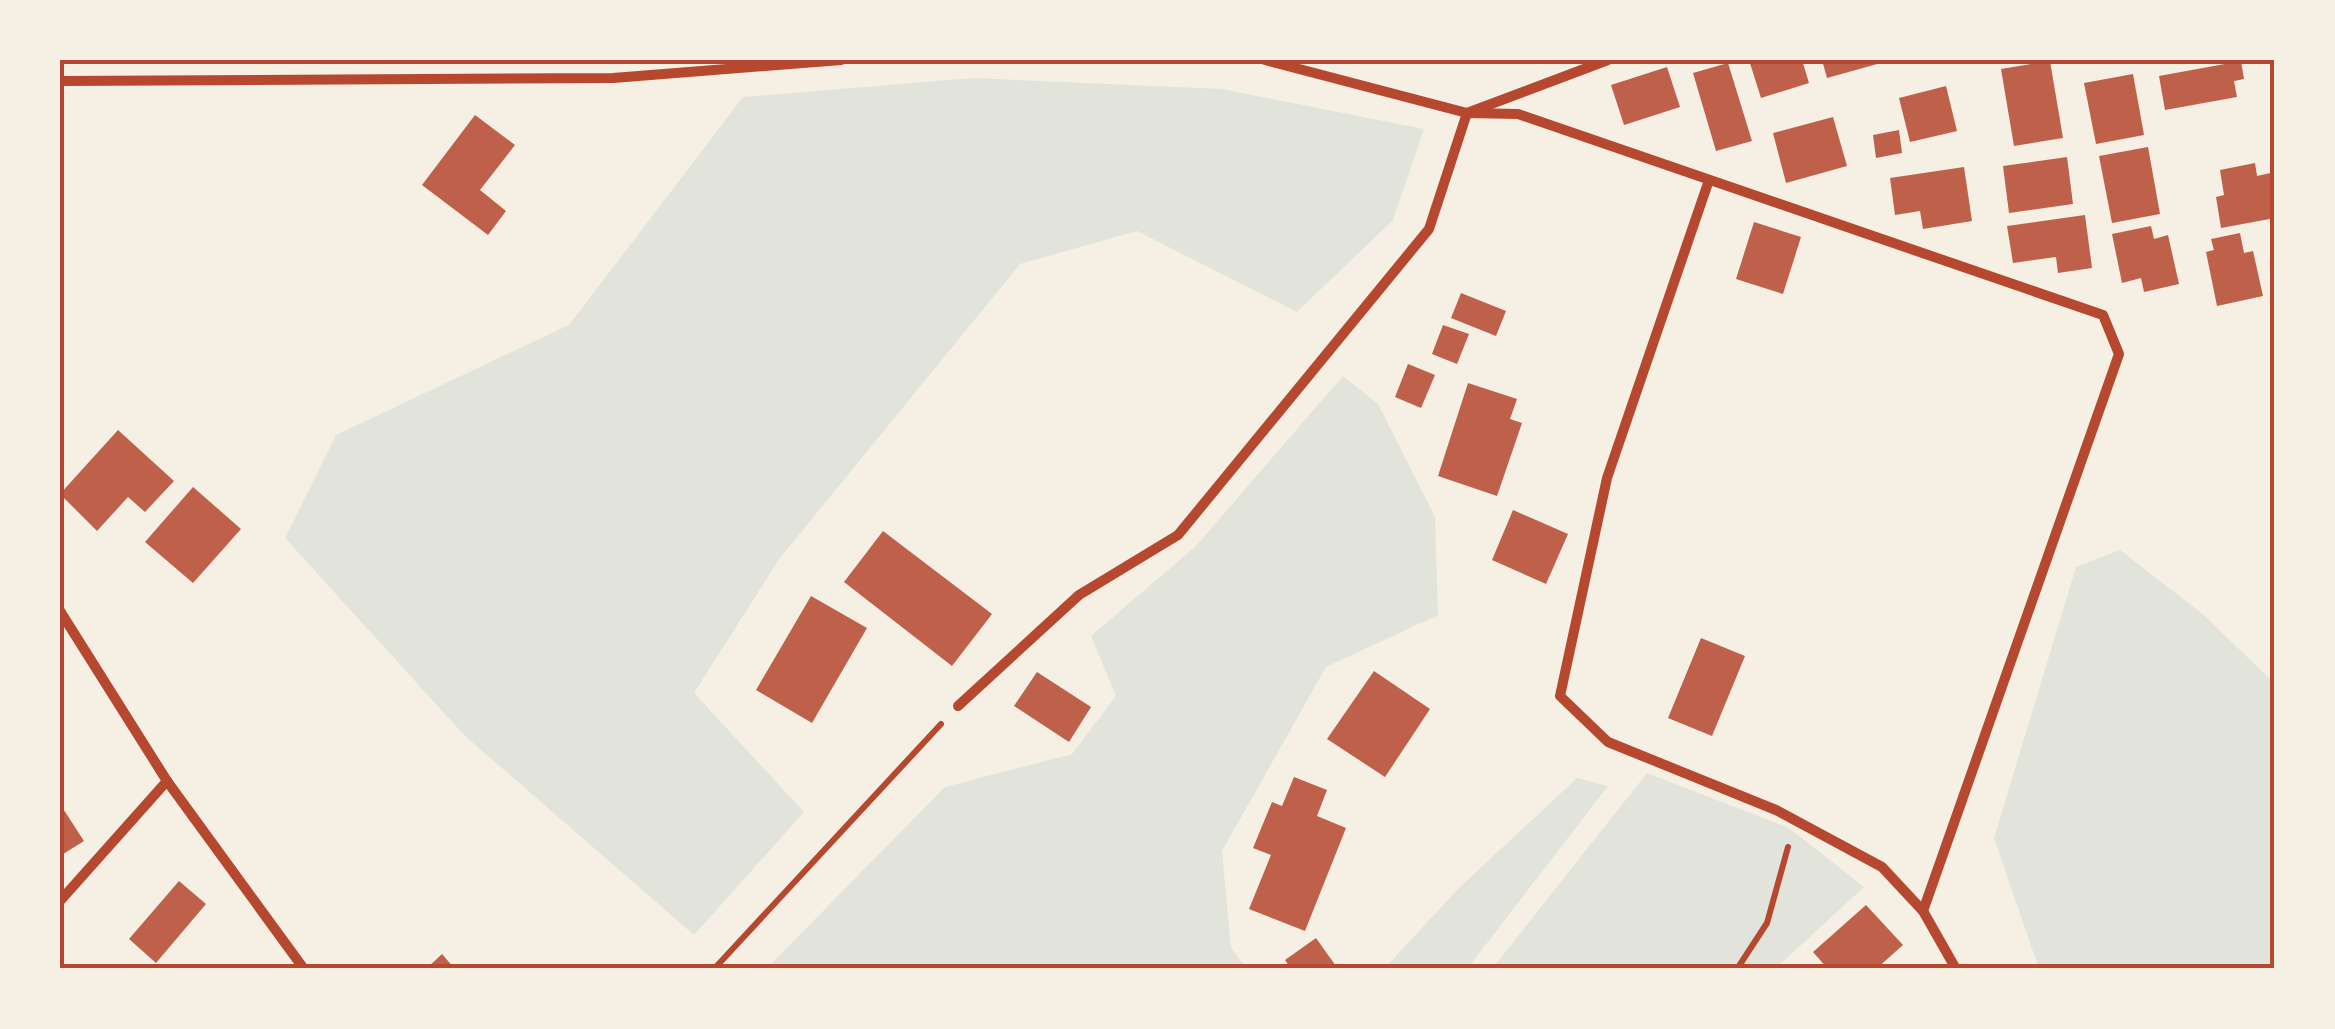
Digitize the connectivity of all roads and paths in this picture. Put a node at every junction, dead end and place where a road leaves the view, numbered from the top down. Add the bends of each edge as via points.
1 (841, 60) edge
2 (1265, 60) edge
3 (1608, 60) edge
4 (60, 81) edge
5 (1467, 113) junction
6 (1708, 183) junction
7 (60, 611) edge
8 (958, 706) joint
9 (167, 781) junction
10 (1795, 820) junction
11 (60, 901) edge
12 (1923, 911) junction
13 (304, 969) edge
14 (714, 969) edge
15 (1736, 969) edge
16 (1956, 969) edge

1 - 4 street via 613,78
2 - 5 street
3 - 5 street
5 - 6 street via 1518,114
5 - 8 street via 1429,228 1178,535 1079,595
6 - 10 street via 1607,478 1560,696 1608,742
6 - 12 street via 2103,315 2119,354
7 - 9 street
8 - 14 path
9 - 11 street
9 - 13 street
10 - 12 street via 1882,866
10 - 15 path via 1767,923
12 - 16 street

